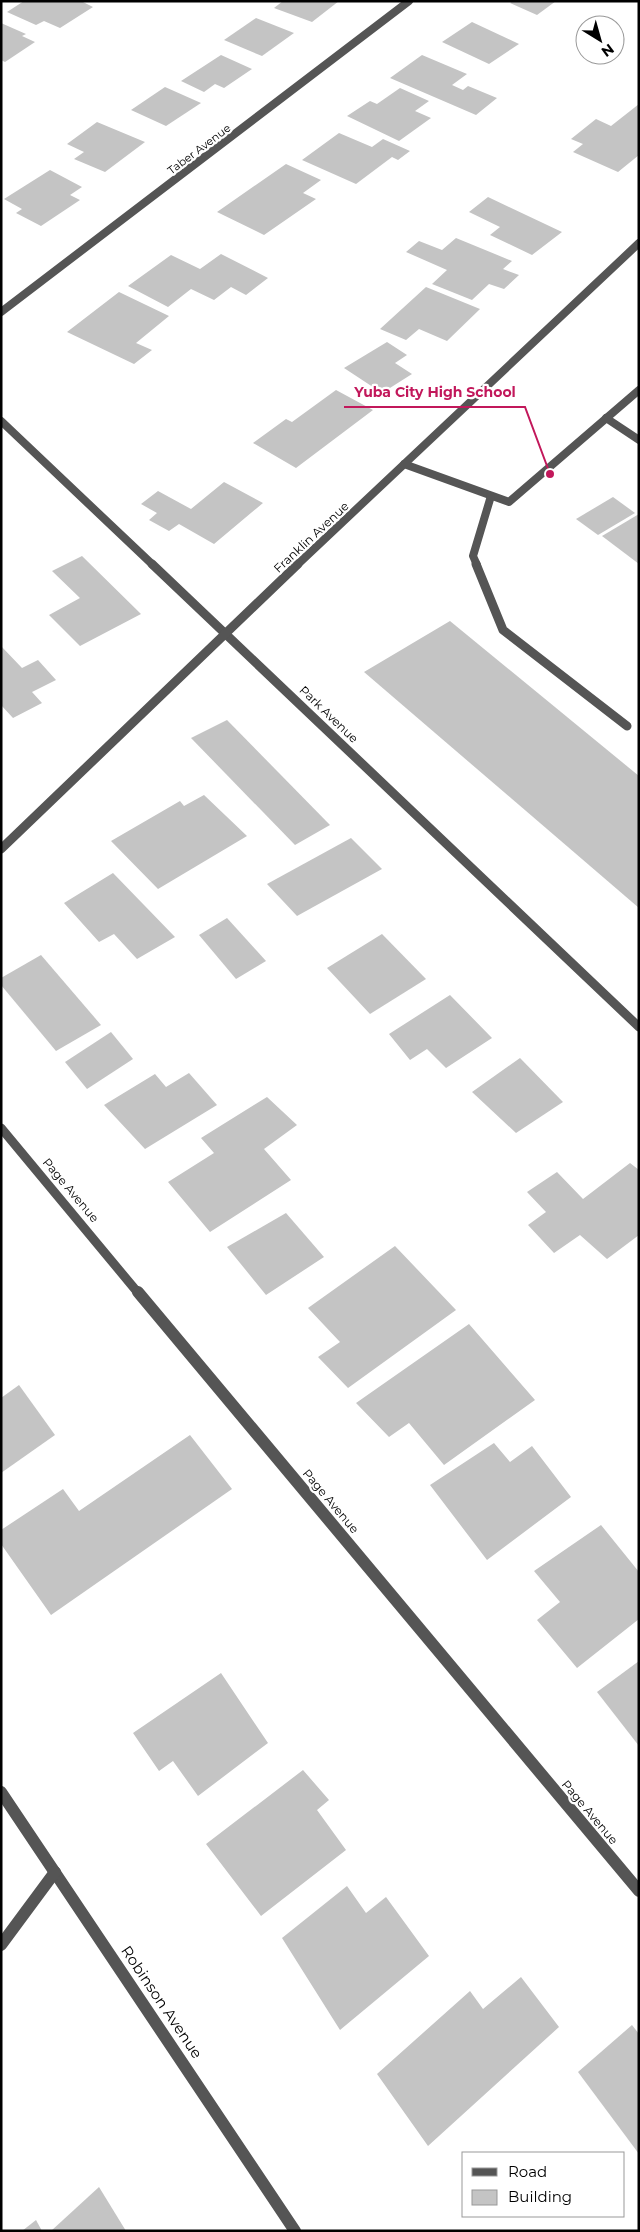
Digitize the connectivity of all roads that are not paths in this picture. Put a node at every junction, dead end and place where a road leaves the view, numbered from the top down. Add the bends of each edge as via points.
1 (409, 1) edge
2 (637, 248) edge
3 (1, 312) edge
4 (639, 390) edge
5 (606, 418) junction
6 (1, 421) edge
7 (639, 440) edge
8 (404, 464) junction
9 (491, 496) junction
10 (225, 633) junction
11 (627, 726) dead end
12 (1, 849) edge
13 (639, 1027) edge
14 (1, 1128) edge
15 (1, 1792) edge
16 (55, 1872) junction
17 (639, 1891) edge
18 (1, 1945) edge
19 (296, 2231) edge

1 - 3 street, Taber Avenue
2 - 8 street, Franklin Avenue
4 - 5 street
5 - 7 street
5 - 9 street via 509,502
6 - 10 street, Park Avenue
8 - 9 street
8 - 10 street, Franklin Avenue
9 - 11 street via 473,556 503,630
10 - 12 street, Franklin Avenue
10 - 13 street, Park Avenue
14 - 17 street, Page Avenue
15 - 16 street, Robinson Avenue
16 - 18 street
16 - 19 street, Robinson Avenue

